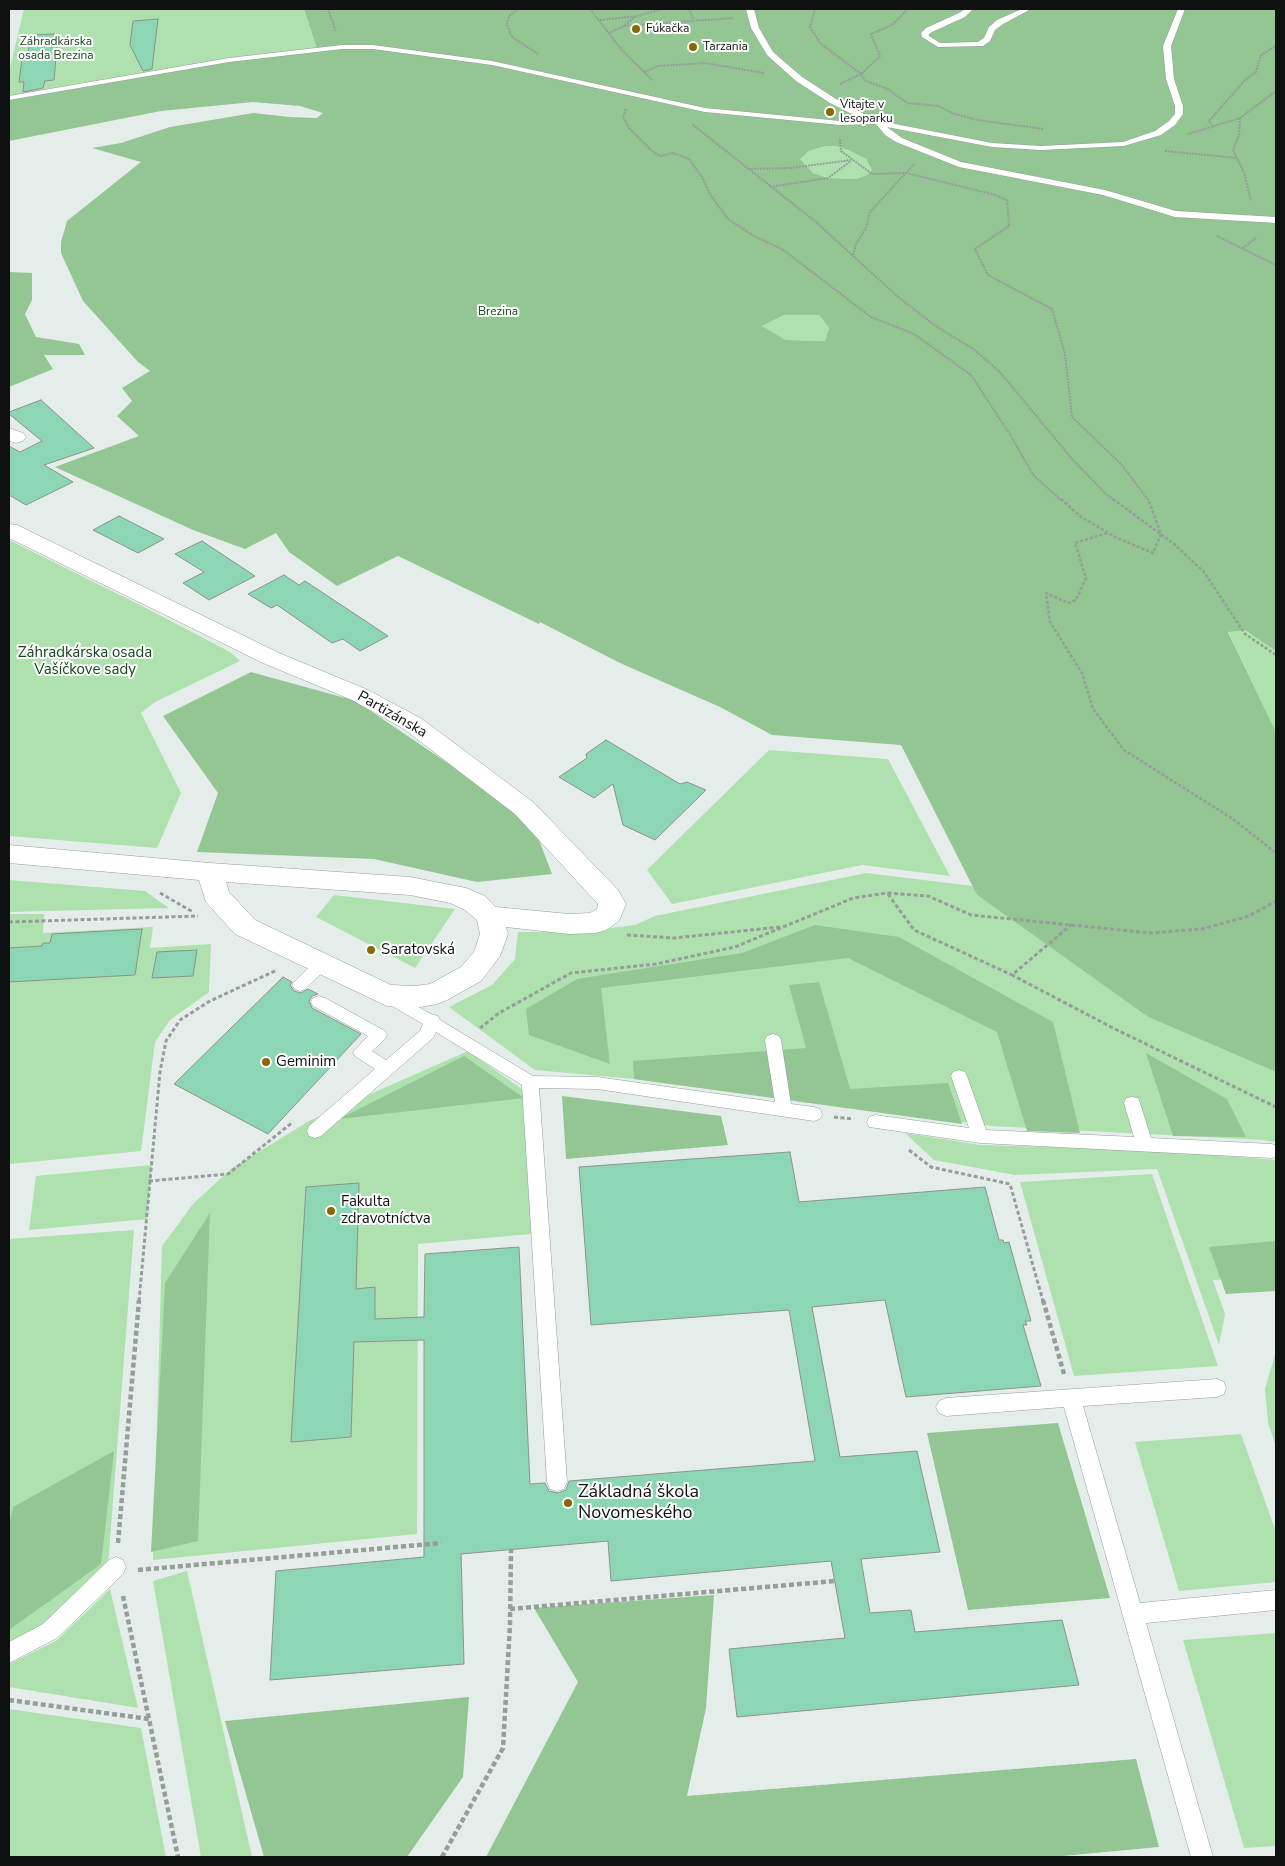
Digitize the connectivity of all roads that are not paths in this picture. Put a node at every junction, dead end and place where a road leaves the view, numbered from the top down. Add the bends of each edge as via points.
1 (969, 9) edge
2 (1027, 9) edge
3 (1182, 9) edge
4 (751, 13) edge
5 (9, 98) edge
6 (878, 122) junction
7 (935, 135) junction
8 (918, 149) junction
9 (1276, 220) edge
10 (9, 530) edge
11 (9, 854) edge
12 (210, 872) junction
13 (489, 916) junction
14 (387, 995) junction
15 (319, 1002) dead end
16 (432, 1020) junction
17 (773, 1040) dead end
18 (387, 1069) junction
19 (959, 1076) dead end
20 (530, 1082) junction
21 (1132, 1103) dead end
22 (784, 1110) junction
23 (814, 1114) road end
24 (875, 1122) road end
25 (315, 1131) dead end
26 (980, 1136) junction
27 (1145, 1144) junction
28 (1272, 1151) dead end
29 (1217, 1388) dead end
30 (1068, 1389) junction
31 (946, 1407) dead end
32 (557, 1482) dead end
33 (117, 1569) road end
34 (1276, 1600) edge
35 (1132, 1614) junction
36 (9, 1653) edge
37 (1202, 1857) edge

1 - 2 lane via 929,30 926,37 938,45 980,44 1000,22
3 - 7 lane via 1167,46 1170,78 1179,114 1158,133 1124,144 1041,148 992,145
4 - 6 lane via 755,28 770,53 799,79 844,107
5 - 6 lane via 199,65 342,47 373,47 492,63 714,111 840,123
6 - 7 lane
6 - 8 lane via 888,133
7 - 8 lane
8 - 9 lane via 959,164 1105,193 1174,214
10 - 13 street, Partizánska via 271,658 360,695 413,724 524,808 612,904 609,914 596,923 569,924
11 - 12 street
12 - 13 street via 410,886 456,895 475,903
12 - 14 street via 216,895 245,927 311,974
13 - 14 street via 494,934 486,956 471,974 437,993 415,997
14 - 16 lane
15 - 18 lane via 379,1035 361,1052
16 - 18 lane via 427,1034
16 - 20 lane
17 - 22 lane
18 - 25 lane
19 - 26 lane
20 - 22 lane via 597,1083
20 - 32 lane
21 - 27 lane
22 - 23 lane
24 - 26 lane
26 - 27 lane
27 - 28 lane
29 - 30 lane
30 - 31 lane
30 - 35 lane
33 - 36 lane via 50,1631
34 - 35 lane
35 - 37 lane

